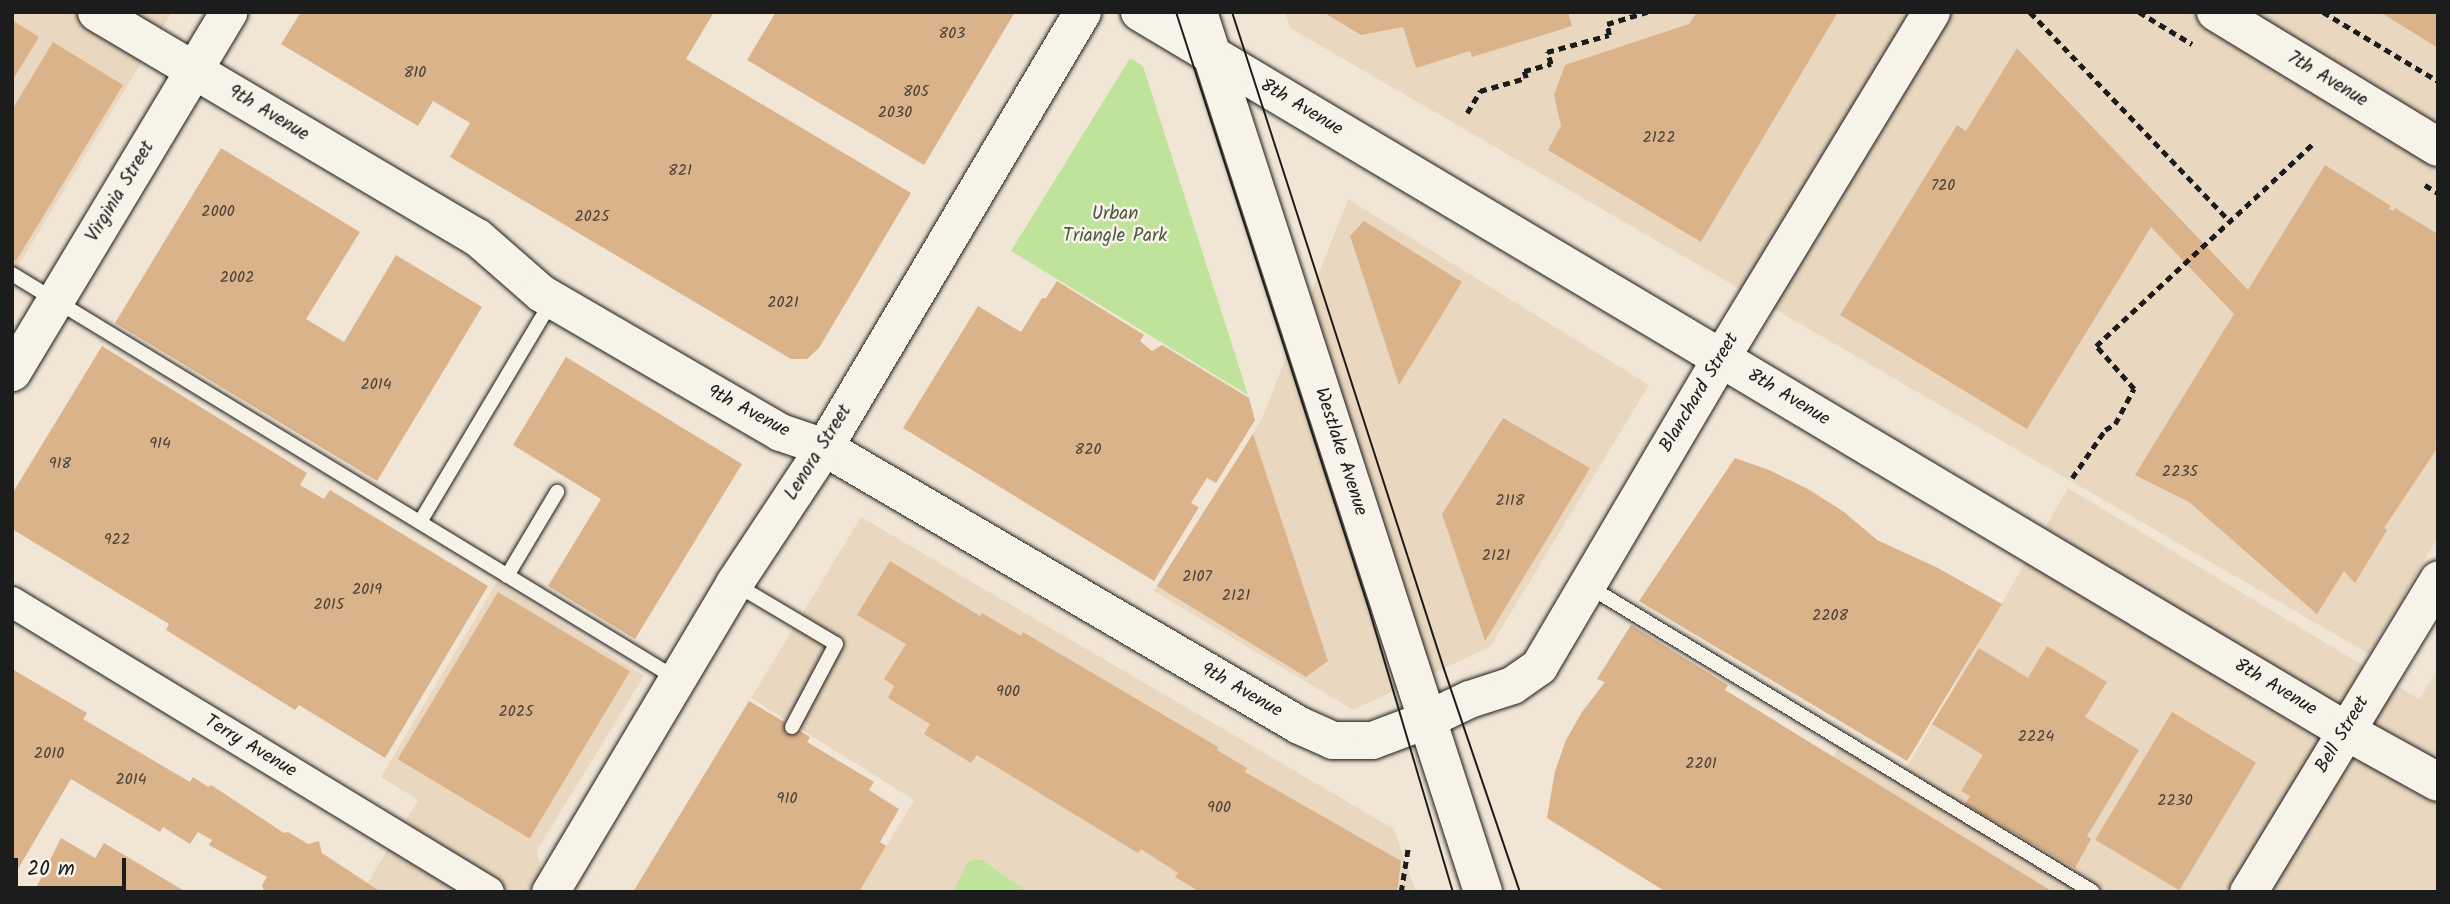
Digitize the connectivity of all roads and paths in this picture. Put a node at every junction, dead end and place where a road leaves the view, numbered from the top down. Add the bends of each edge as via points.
1 (96, 12) edge
2 (228, 12) edge
3 (1082, 12) edge
4 (1140, 12) edge
5 (1198, 12) edge
6 (1647, 12) edge
7 (1931, 12) edge
8 (2030, 12) edge
9 (2216, 12) edge
10 (2323, 12) edge
11 (1211, 55) junction
12 (194, 70) junction
13 (2438, 81) edge
14 (1467, 113) dead end
15 (2314, 143) dead end
16 (2438, 147) edge
17 (2230, 221) junction
18 (12, 274) edge
19 (56, 300) junction
20 (553, 300) junction
21 (1721, 357) junction
22 (12, 372) edge
23 (824, 447) junction
24 (2072, 478) dead end
25 (557, 492) dead end
26 (420, 522) junction
27 (507, 576) junction
28 (2438, 579) edge
29 (734, 583) junction
30 (1587, 586) junction
31 (12, 602) edge
32 (678, 680) junction
33 (1425, 720) junction
34 (792, 726) dead end
35 (2346, 731) junction
36 (2438, 782) edge
37 (1408, 848) dead end
38 (489, 892) edge
39 (550, 892) edge
40 (1401, 892) edge
41 (1483, 892) edge
42 (2093, 892) edge
43 (2248, 892) edge

1 - 12 street, 9th Avenue
2 - 12 street, Virginia Street
3 - 23 street, Lenora Street
4 - 11 main road, 8th Avenue
5 - 11 main road, Westlake Avenue
6 - 14 path via 1607,24 1609,34 1548,52 1551,64 1524,71 1527,78 1480,91
7 - 21 street, Blanchard Street
8 - 17 path
9 - 16 main road, 7th Avenue
10 - 13 path
11 - 21 main road, 8th Avenue
11 - 33 main road, Westlake Avenue
12 - 19 street, Virginia Street
12 - 20 street, 9th Avenue via 477,237
15 - 17 path
17 - 24 path via 2096,346 2134,389 2115,424 2105,430
18 - 19 lane
19 - 22 street, Virginia Street
19 - 26 lane
20 - 23 street, 9th Avenue via 780,432
20 - 26 lane
21 - 30 street, Blanchard Street
21 - 35 main road, 8th Avenue
23 - 29 street, Lenora Street
23 - 33 street, 9th Avenue via 1332,740 1372,740
25 - 27 lane
26 - 27 lane
27 - 32 lane
28 - 35 street, Bell Street
29 - 32 street, Lenora Street
29 - 34 lane via 836,644
30 - 33 street, Blanchard Street via 1549,652 1527,677
30 - 42 lane
31 - 38 street, Terry Avenue
32 - 39 street, Lenora Street
33 - 41 main road, Westlake Avenue
35 - 36 main road, 8th Avenue
35 - 43 street, Bell Street
37 - 40 path

